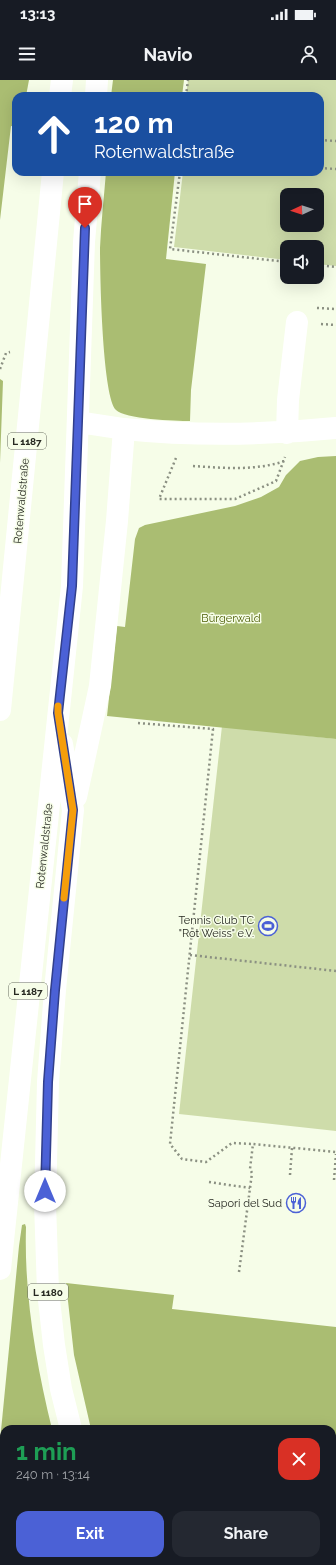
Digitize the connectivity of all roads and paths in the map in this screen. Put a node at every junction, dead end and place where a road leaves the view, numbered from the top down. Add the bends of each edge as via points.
1 (62, 80) edge
2 (97, 80) edge
3 (188, 80) edge
4 (60, 92) edge
5 (96, 92) edge
6 (186, 92) edge
7 (324, 140) edge
8 (336, 142) edge
9 (324, 168) edge
10 (336, 169) edge
11 (53, 176) edge
12 (90, 176) edge
13 (179, 176) edge
14 (280, 261) edge
15 (324, 266) edge
16 (336, 267) edge
17 (308, 323) joint
18 (336, 325) edge
19 (78, 422) junction
20 (336, 428) edge
21 (124, 429) junction
22 (287, 433) junction
23 (178, 434) junction
24 (285, 460) junction
25 (193, 466) dead end
26 (0, 710) edge
27 (58, 713) junction
28 (138, 723) dead end
29 (73, 810) junction
30 (190, 955) junction
31 (336, 971) edge
32 (253, 1144) junction
33 (292, 1148) junction
34 (336, 1153) edge
35 (290, 1175) dead end
36 (334, 1180) dead end
37 (209, 1182) dead end
38 (250, 1188) junction
39 (0, 1269) edge
40 (239, 1272) dead end
41 (69, 1425) edge

1 - 4 main road
2 - 5 main road
3 - 6 path
7 - 8 path
9 - 10 path
11 - 26 main road, Rotenwaldstraße / L 1187
12 - 19 main road, Rotenwaldstraße / L 1187 via 84,242
13 - 14 path via 170,249
15 - 16 path
17 - 18 path
17 - 22 main road via 288,400
19 - 21 main road
19 - 27 main road, Rotenwaldstraße / L 1187 via 72,586
20 - 22 main road
21 - 23 main road
21 - 29 main road via 100,686
22 - 23 main road
22 - 24 path
23 - 24 path via 176,458 159,499 235,499 276,481
24 - 25 path via 268,466 237,469
27 - 29 main road, L 1180
27 - 39 main road, Rotenwaldstraße / L 1187
28 - 30 path via 213,729
29 - 41 main road, L 1180 via 48,1082 45,1182 48,1291 54,1345
30 - 31 path
30 - 32 path via 170,1144 182,1159 206,1162 232,1143
32 - 33 path
32 - 38 path
33 - 34 path
33 - 35 path
34 - 36 path
37 - 38 path
38 - 40 path

